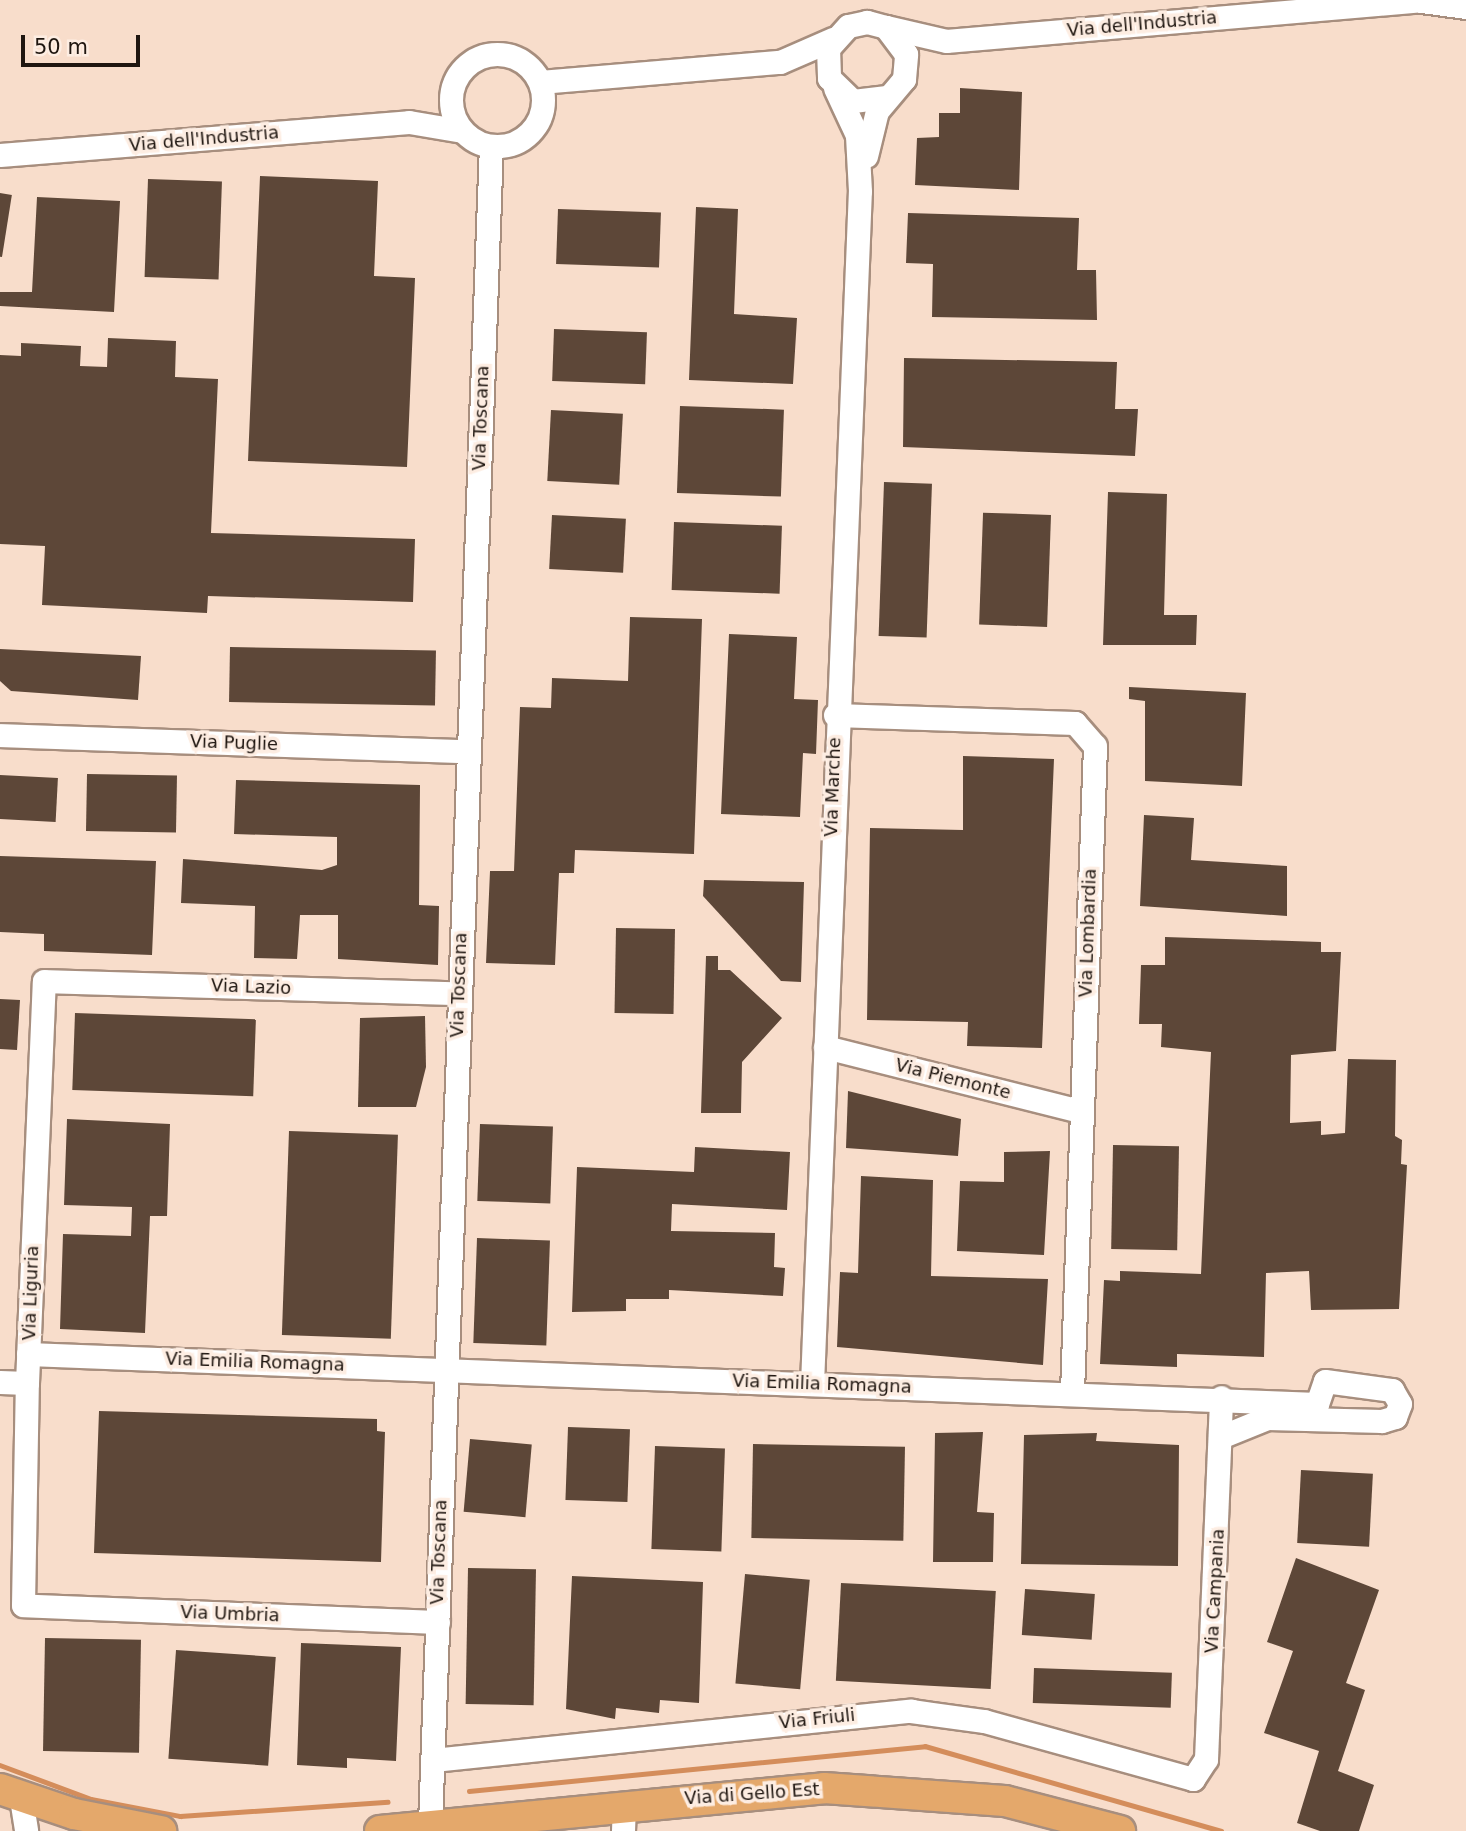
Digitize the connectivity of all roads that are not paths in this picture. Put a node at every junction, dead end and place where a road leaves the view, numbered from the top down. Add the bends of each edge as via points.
1 (1424, 0) edge
2 (1466, 7) edge
3 (886, 27) junction
4 (833, 39) junction
5 (946, 41) junction
6 (780, 62) junction
7 (904, 79) junction
8 (540, 82) junction
9 (832, 83) junction
10 (451, 94) junction
11 (887, 97) junction
12 (409, 122) junction
13 (462, 131) junction
14 (491, 146) junction
15 (0, 155) edge
16 (860, 191) junction
17 (835, 715) junction
18 (0, 735) edge
19 (468, 751) junction
20 (44, 981) joint
21 (458, 993) junction
22 (825, 1047) junction
23 (1080, 1111) junction
24 (28, 1354) junction
25 (444, 1369) junction
26 (0, 1382) edge
27 (27, 1383) junction
28 (811, 1384) junction
29 (1072, 1392) junction
30 (1221, 1397) junction
31 (1223, 1436) junction
32 (23, 1605) joint
33 (438, 1622) junction
34 (433, 1759) junction
35 (1193, 1779) joint
36 (10, 1793) edge
37 (623, 1818) edge
38 (430, 1824) junction
39 (26, 1831) edge
40 (161, 1831) edge
41 (380, 1831) edge
42 (1121, 1831) edge

1 - 2 street, Via dell'Industria
1 - 5 street, Via dell'Industria
3 - 4 street, Via dell'Industria via 857,23
3 - 5 street, Via dell'Industria
3 - 7 street via 906,54
4 - 6 street, Via dell'Industria
4 - 9 street via 826,58
5 - 7 street, Via dell'Industria via 917,59
6 - 8 street, Via dell'Industria
6 - 9 street, Via dell'Industria
7 - 11 street, Via dell'Industria
8 - 10 street, Via dell'Industria via 520,60 490,54 464,67
8 - 14 street via 541,113 534,128 515,142
9 - 11 street, Via dell'Industria via 853,101
9 - 16 street, Via Marche via 857,135
10 - 12 street, Via dell'Industria
10 - 13 street
11 - 16 street, Via Marche via 871,126
12 - 13 street, Via dell'Industria
12 - 15 street, Via dell'Industria
13 - 14 street, Via dell'Industria
14 - 19 street, Via Toscana
16 - 17 street, Via Marche
17 - 22 street, Via Marche
17 - 23 street, Via Lombardia via 1075,723 1093,740
18 - 19 street, Via Puglie
19 - 21 street, Via Toscana
20 - 21 street, Via Lazio
20 - 24 street, Via Liguria
21 - 25 street, Via Toscana
22 - 23 street, Via Piemonte
22 - 28 street, Via Marche
23 - 29 street, Via Lombardia
24 - 25 street, Via Emilia Romagna
24 - 27 street, Via Liguria
25 - 28 street, Via Emilia Romagna
25 - 33 street, Via Toscana
26 - 27 street
27 - 32 street, Via Liguria
28 - 29 street, Via Emilia Romagna
29 - 30 street, Via Emilia Romagna
30 - 31 street, Via Campania
30 - 31 street, Via Emilia Romagna via 1317,1404 1325,1381 1392,1390 1400,1404 1395,1417 1381,1421 1268,1418
31 - 35 street, Via Campania via 1206,1759
32 - 33 street, Via Umbria
33 - 34 street, Via Toscana
34 - 35 street, Via Friuli via 912,1711 984,1721
34 - 38 street, Via Toscana
36 - 39 street
36 - 40 main road
37 - 38 main road, Via di Gello Est
37 - 42 main road, Via di Gello Est via 824,1788 901,1789 1005,1801
38 - 41 main road, Via di Gello Est

